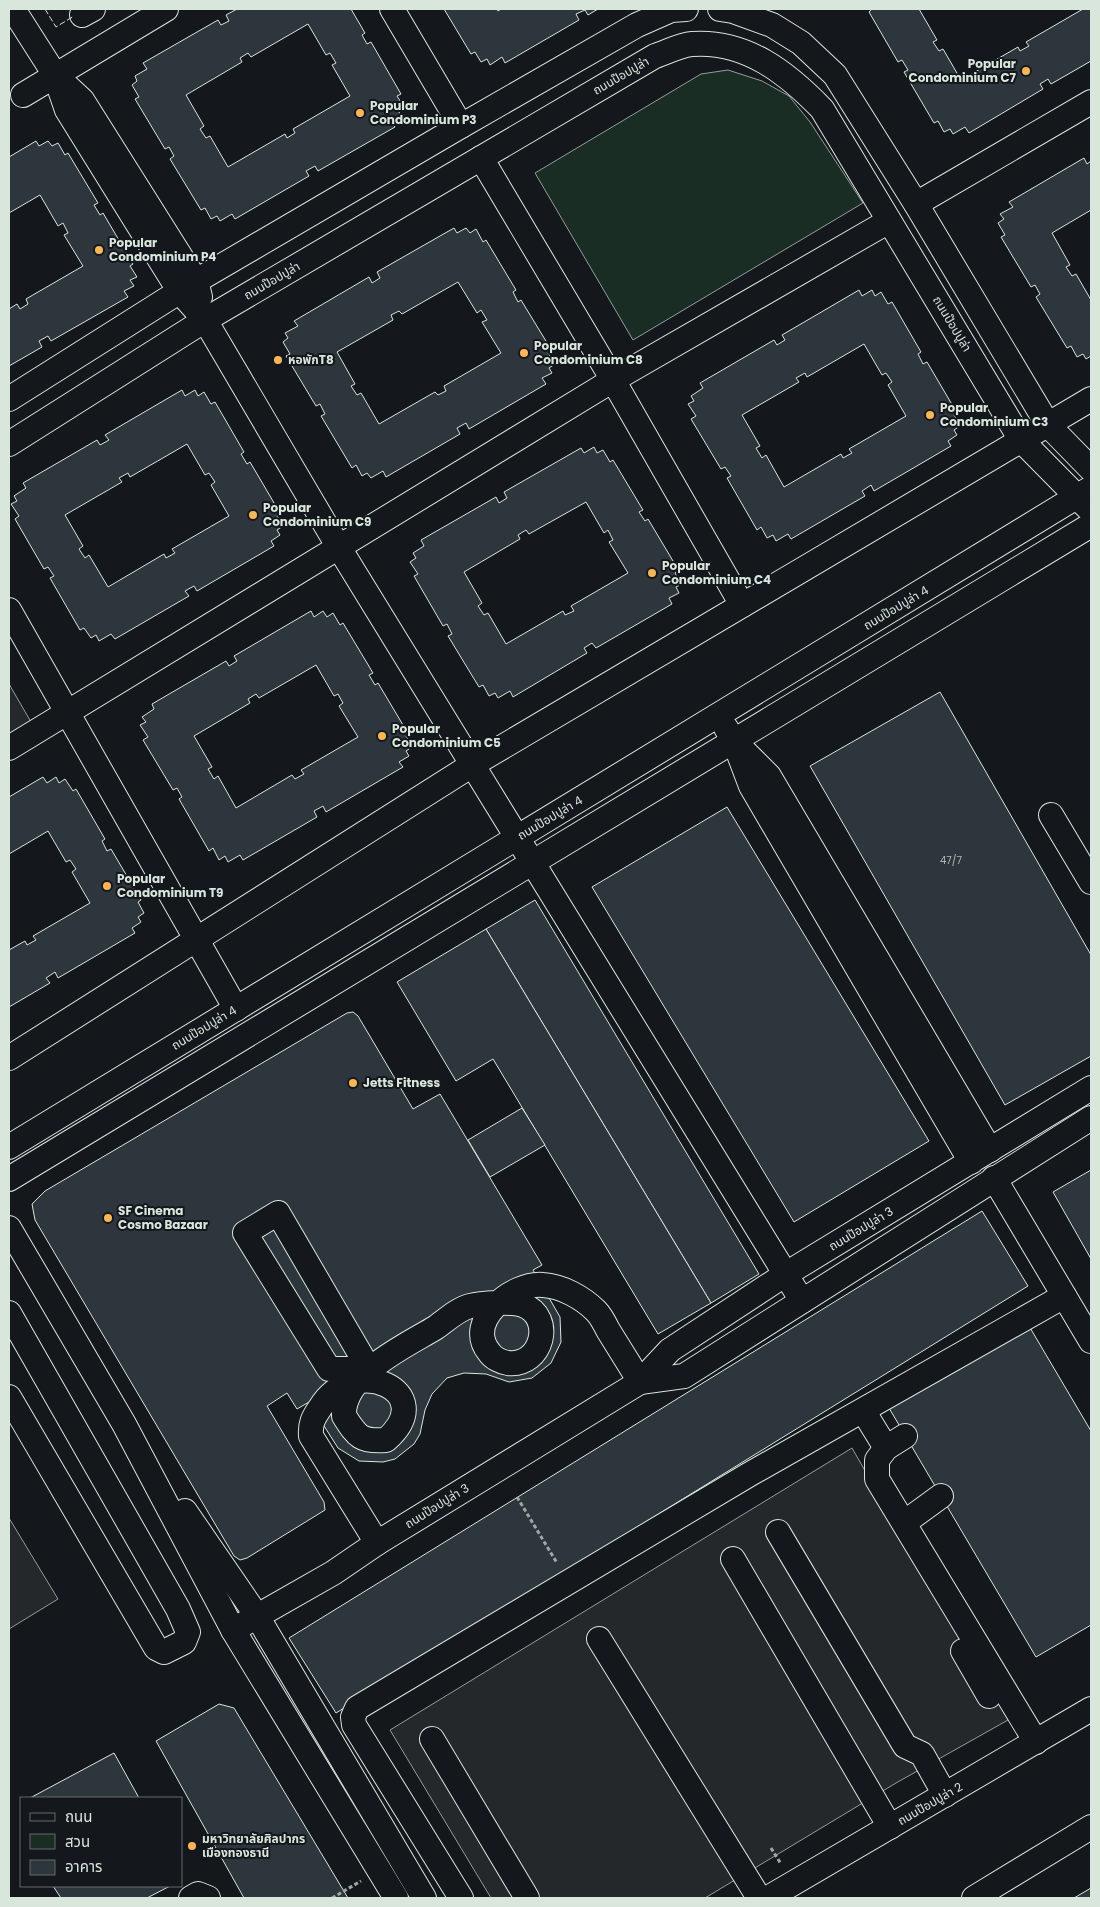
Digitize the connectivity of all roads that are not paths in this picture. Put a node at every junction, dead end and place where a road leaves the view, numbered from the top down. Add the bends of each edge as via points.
1 (13, 9) edge
2 (166, 9) edge
3 (392, 9) edge
4 (686, 9) edge
5 (734, 10) edge
6 (771, 17) edge
7 (56, 75) junction
8 (23, 95) dead end
9 (1091, 102) edge
10 (461, 126) junction
11 (481, 158) junction
12 (916, 204) junction
13 (890, 221) junction
14 (188, 286) junction
15 (206, 320) junction
16 (613, 380) junction
17 (9, 399) edge
18 (1091, 399) edge
19 (1048, 425) junction
20 (1021, 440) junction
21 (9, 444) edge
22 (1091, 469) edge
23 (1087, 499) edge
24 (1091, 524) edge
25 (338, 546) junction
26 (742, 605) junction
27 (9, 610) edge
28 (68, 713) junction
29 (718, 716) junction
30 (734, 741) junction
31 (9, 748) edge
32 (472, 766) junction
33 (1052, 815) dead end
34 (517, 838) junction
35 (533, 862) junction
36 (1091, 882) edge
37 (195, 940) junction
38 (236, 1009) junction
39 (9, 1058) edge
40 (1091, 1088) edge
41 (1091, 1118) edge
42 (9, 1147) edge
43 (981, 1156) junction
44 (994, 1178) junction
45 (9, 1179) edge
46 (9, 1228) edge
47 (786, 1274) junction
48 (1064, 1296) junction
49 (802, 1301) junction
50 (9, 1313) edge
51 (1091, 1341) edge
52 (369, 1369) junction
53 (640, 1382) junction
54 (9, 1397) edge
55 (869, 1407) junction
56 (124, 1424) junction
57 (861, 1480) dead end
58 (941, 1496) dead end
59 (904, 1523) junction
60 (778, 1532) dead end
61 (378, 1542) junction
62 (733, 1559) dead end
63 (257, 1616) junction
64 (233, 1630) junction
65 (599, 1639) dead end
66 (989, 1696) dead end
67 (1091, 1709) edge
68 (432, 1739) dead end
69 (1036, 1742) junction
70 (945, 1795) junction
71 (890, 1827) junction
72 (1091, 1827) edge
73 (191, 1898) edge
74 (208, 1898) edge
75 (396, 1898) edge
76 (424, 1898) edge
77 (461, 1898) edge
78 (526, 1898) edge
79 (759, 1898) edge
80 (768, 1898) edge
81 (974, 1898) edge

1 - 7 street
2 - 7 street
3 - 10 street
4 - 10 street via 671,10 637,25
5 - 6 street
6 - 12 street via 835,75
7 - 8 street
7 - 14 street via 67,110
9 - 12 street
10 - 14 street
11 - 13 street, ถนนป๊อปปูล่า via 655,56 691,44 714,45 753,54 804,90 822,109
11 - 15 street, ถนนป๊อปปูล่า
11 - 16 street
12 - 19 street
13 - 16 street
13 - 20 street, ถนนป๊อปปูล่า
14 - 15 street
14 - 17 street
15 - 21 street, ถนนป๊อปปูล่า
15 - 25 street
16 - 25 street
16 - 26 street
18 - 19 street
19 - 20 street
19 - 22 street
20 - 23 street, ถนนป๊อปปูล่า
20 - 26 street
23 - 29 street, ถนนป๊อปปูล่า 4
24 - 30 street
25 - 28 street
25 - 32 street
26 - 32 street
27 - 28 street
28 - 31 street
28 - 37 street
29 - 30 street
29 - 34 street, ถนนป๊อปปูล่า 4
30 - 35 street
30 - 43 street via 751,786
32 - 34 street
32 - 37 street
33 - 36 street
34 - 35 street
34 - 38 street, ถนนป๊อปปูล่า 4
35 - 45 street
35 - 47 street
37 - 38 street
37 - 39 street
38 - 42 street, ถนนป๊อปปูล่า 4
40 - 43 street, ถนนป๊อปปูล่า 3
41 - 44 street, ถนนป๊อปปูล่า 3
43 - 47 street, ถนนป๊อปปูล่า 3
44 - 48 street
44 - 49 street, ถนนป๊อปปูล่า 3
46 - 56 street
47 - 49 street
47 - 53 street, ถนนป๊อปปูล่า 3 via 670,1350
48 - 51 street
48 - 55 street
49 - 53 street, ถนนป๊อปปูล่า 3 via 684,1376
50 - 54 street via 178,1609 188,1632 184,1642 164,1652 156,1648
52 - 52 street via 278,1213 245,1233 328,1369
52 - 53 street via 470,1306 488,1305 498,1304 507,1303 525,1306 539,1319 542,1337 539,1347 526,1360 508,1363 491,1355 485,1347 482,1328 490,1312 496,1306 502,1301 515,1290 542,1285 567,1291 597,1311
52 - 61 street via 364,1376 358,1383 352,1390 346,1397 344,1416 360,1438 369,1441 386,1440 395,1432 403,1415 400,1397 395,1389 378,1381 368,1381 361,1382 354,1382 346,1383 325,1399 310,1424 311,1436
53 - 61 street, ถนนป๊อปปูล่า 3
55 - 59 street via 867,1417 896,1442 876,1460 877,1479
55 - 77 street via 357,1708 354,1725
56 - 63 street
56 - 64 street
57 - 66 street
58 - 59 street
59 - 69 street
60 - 70 street via 906,1746 922,1754
61 - 63 street, ถนนป๊อปปูล่า 3 via 333,1573
62 - 71 street
63 - 64 street, ถนนป๊อปปูล่า 3
63 - 76 street
64 - 75 street
65 - 79 street
67 - 69 street, ถนนป๊อปปูล่า 2
68 - 78 street
69 - 70 street, ถนนป๊อปปูล่า 2
70 - 71 street, ถนนป๊อปปูล่า 2
71 - 80 street, ถนนป๊อปปูล่า 2
72 - 81 street
73 - 74 street via 198,1894

